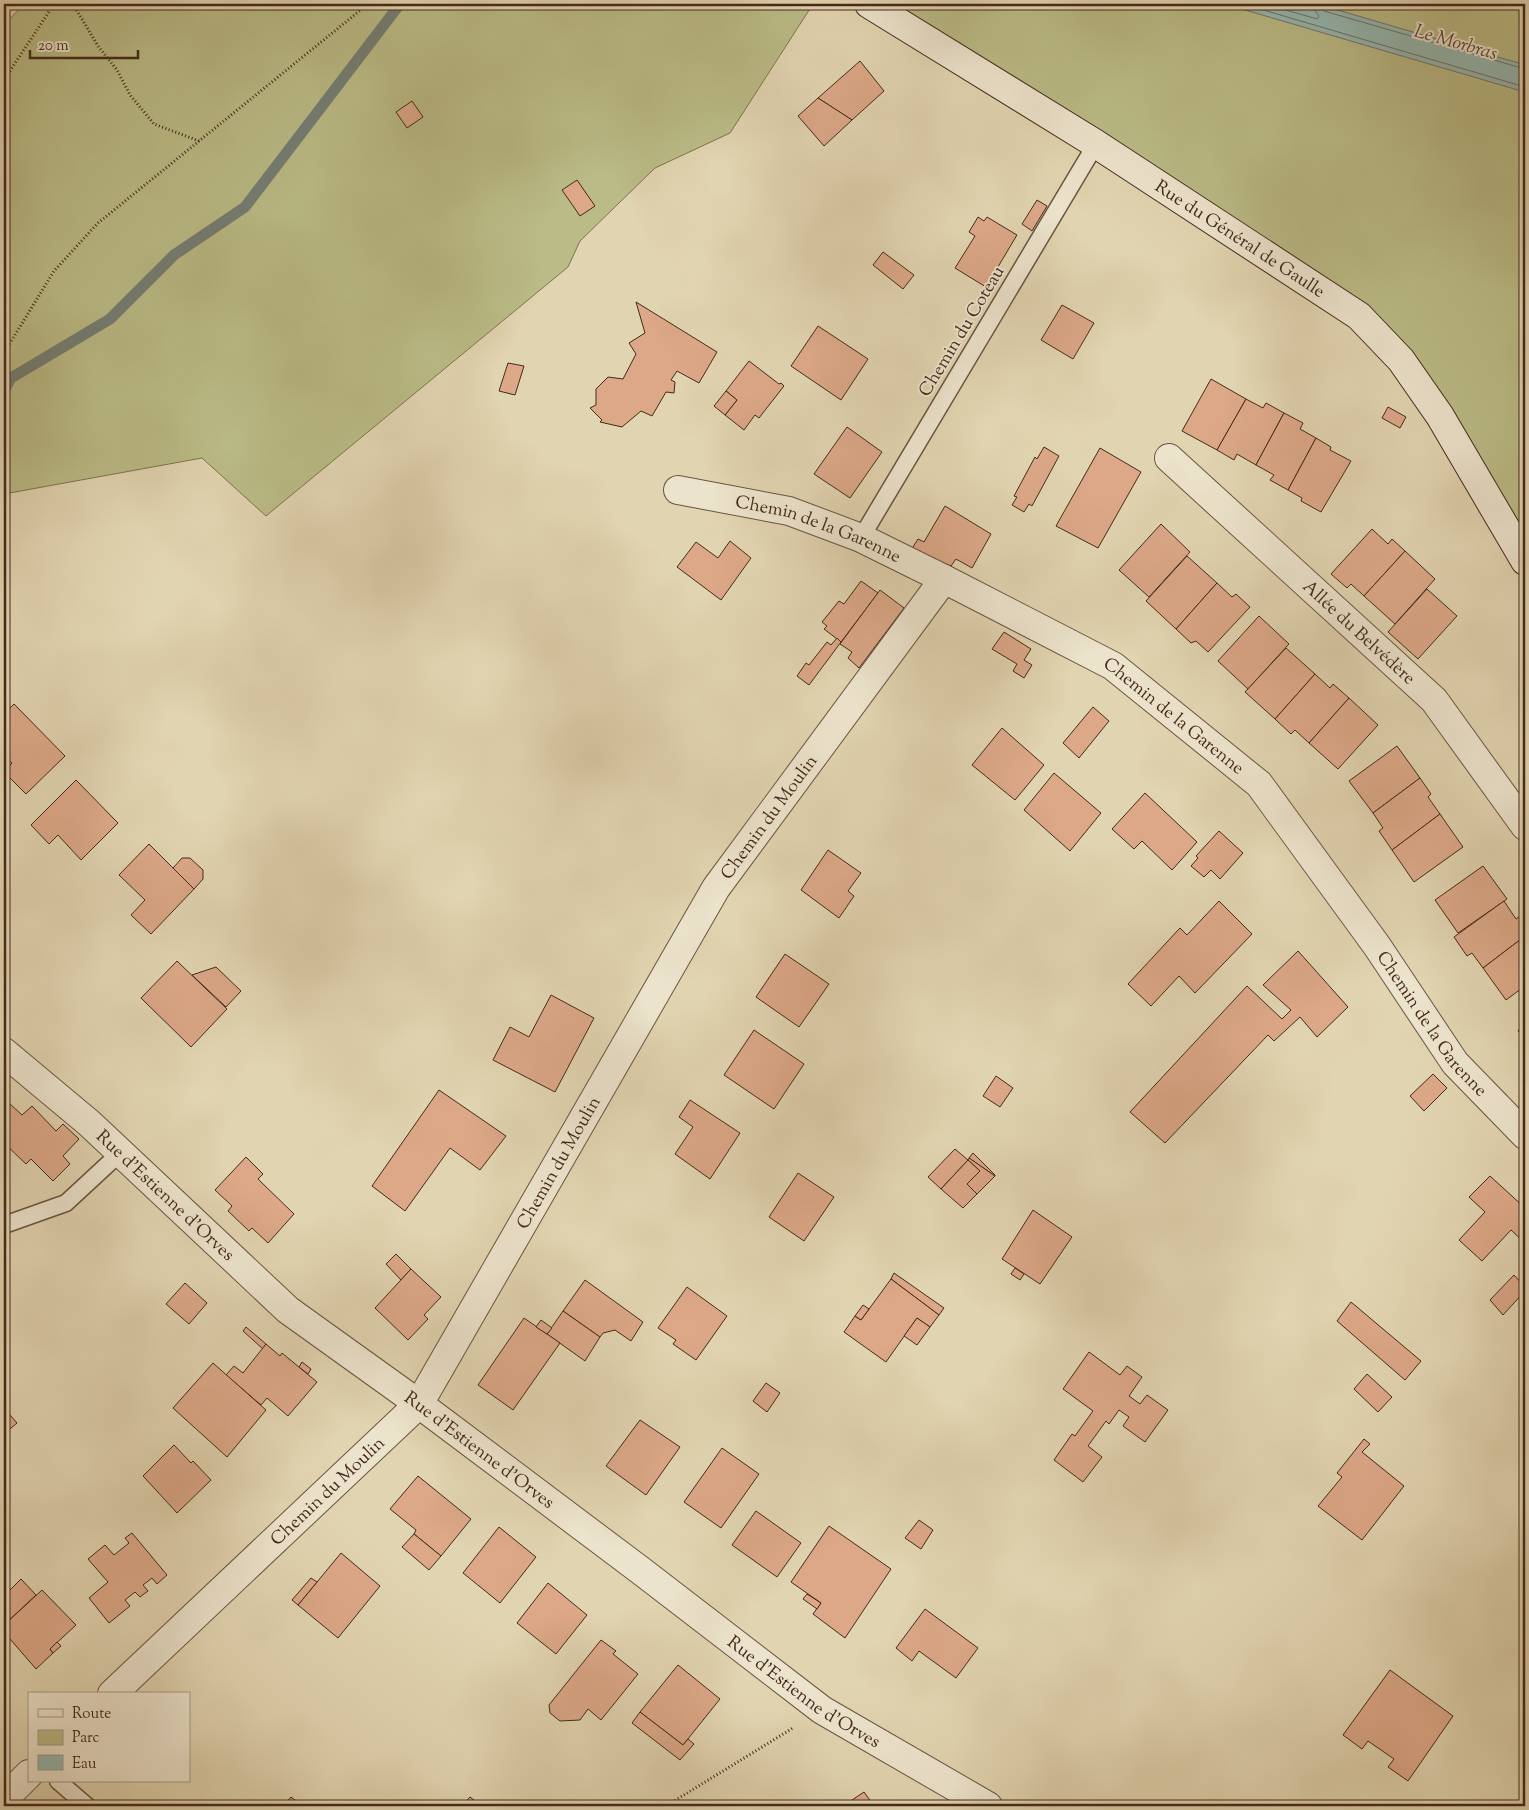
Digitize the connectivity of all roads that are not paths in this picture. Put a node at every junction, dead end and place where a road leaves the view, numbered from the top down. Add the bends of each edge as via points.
1 (868, 4) edge
2 (1096, 144) junction
3 (1169, 458) dead end
4 (678, 490) dead end
5 (861, 538) junction
6 (1525, 561) edge
7 (944, 579) junction
8 (1525, 826) edge
9 (4, 1052) edge
10 (1525, 1135) edge
11 (120, 1153) junction
12 (4, 1225) edge
13 (419, 1404) junction
14 (114, 1692) edge
15 (28, 1775) edge
16 (59, 1782) edge
17 (4, 1799) edge
18 (87, 1806) edge
19 (988, 1806) edge

1 - 2 street, Rue du Général de Gaulle
2 - 5 lane, Chemin du Coteau
2 - 6 street, Rue du Général de Gaulle via 1359,316 1401,360 1440,416
3 - 8 street, Allée du Belvédère via 1434,700
4 - 5 street, Chemin de la Garenne via 790,511
5 - 7 street, Chemin de la Garenne
7 - 10 street, Chemin de la Garenne via 1113,666 1259,784 1377,946 1455,1063
7 - 13 street, Chemin du Moulin via 716,888
9 - 11 street, Rue d'Estienne d'Orves
11 - 12 lane via 66,1203
11 - 13 street, Rue d'Estienne d'Orves via 288,1310
13 - 14 street, Chemin du Moulin
13 - 19 street, Rue d'Estienne d'Orves via 822,1710
15 - 17 street
16 - 18 lane

